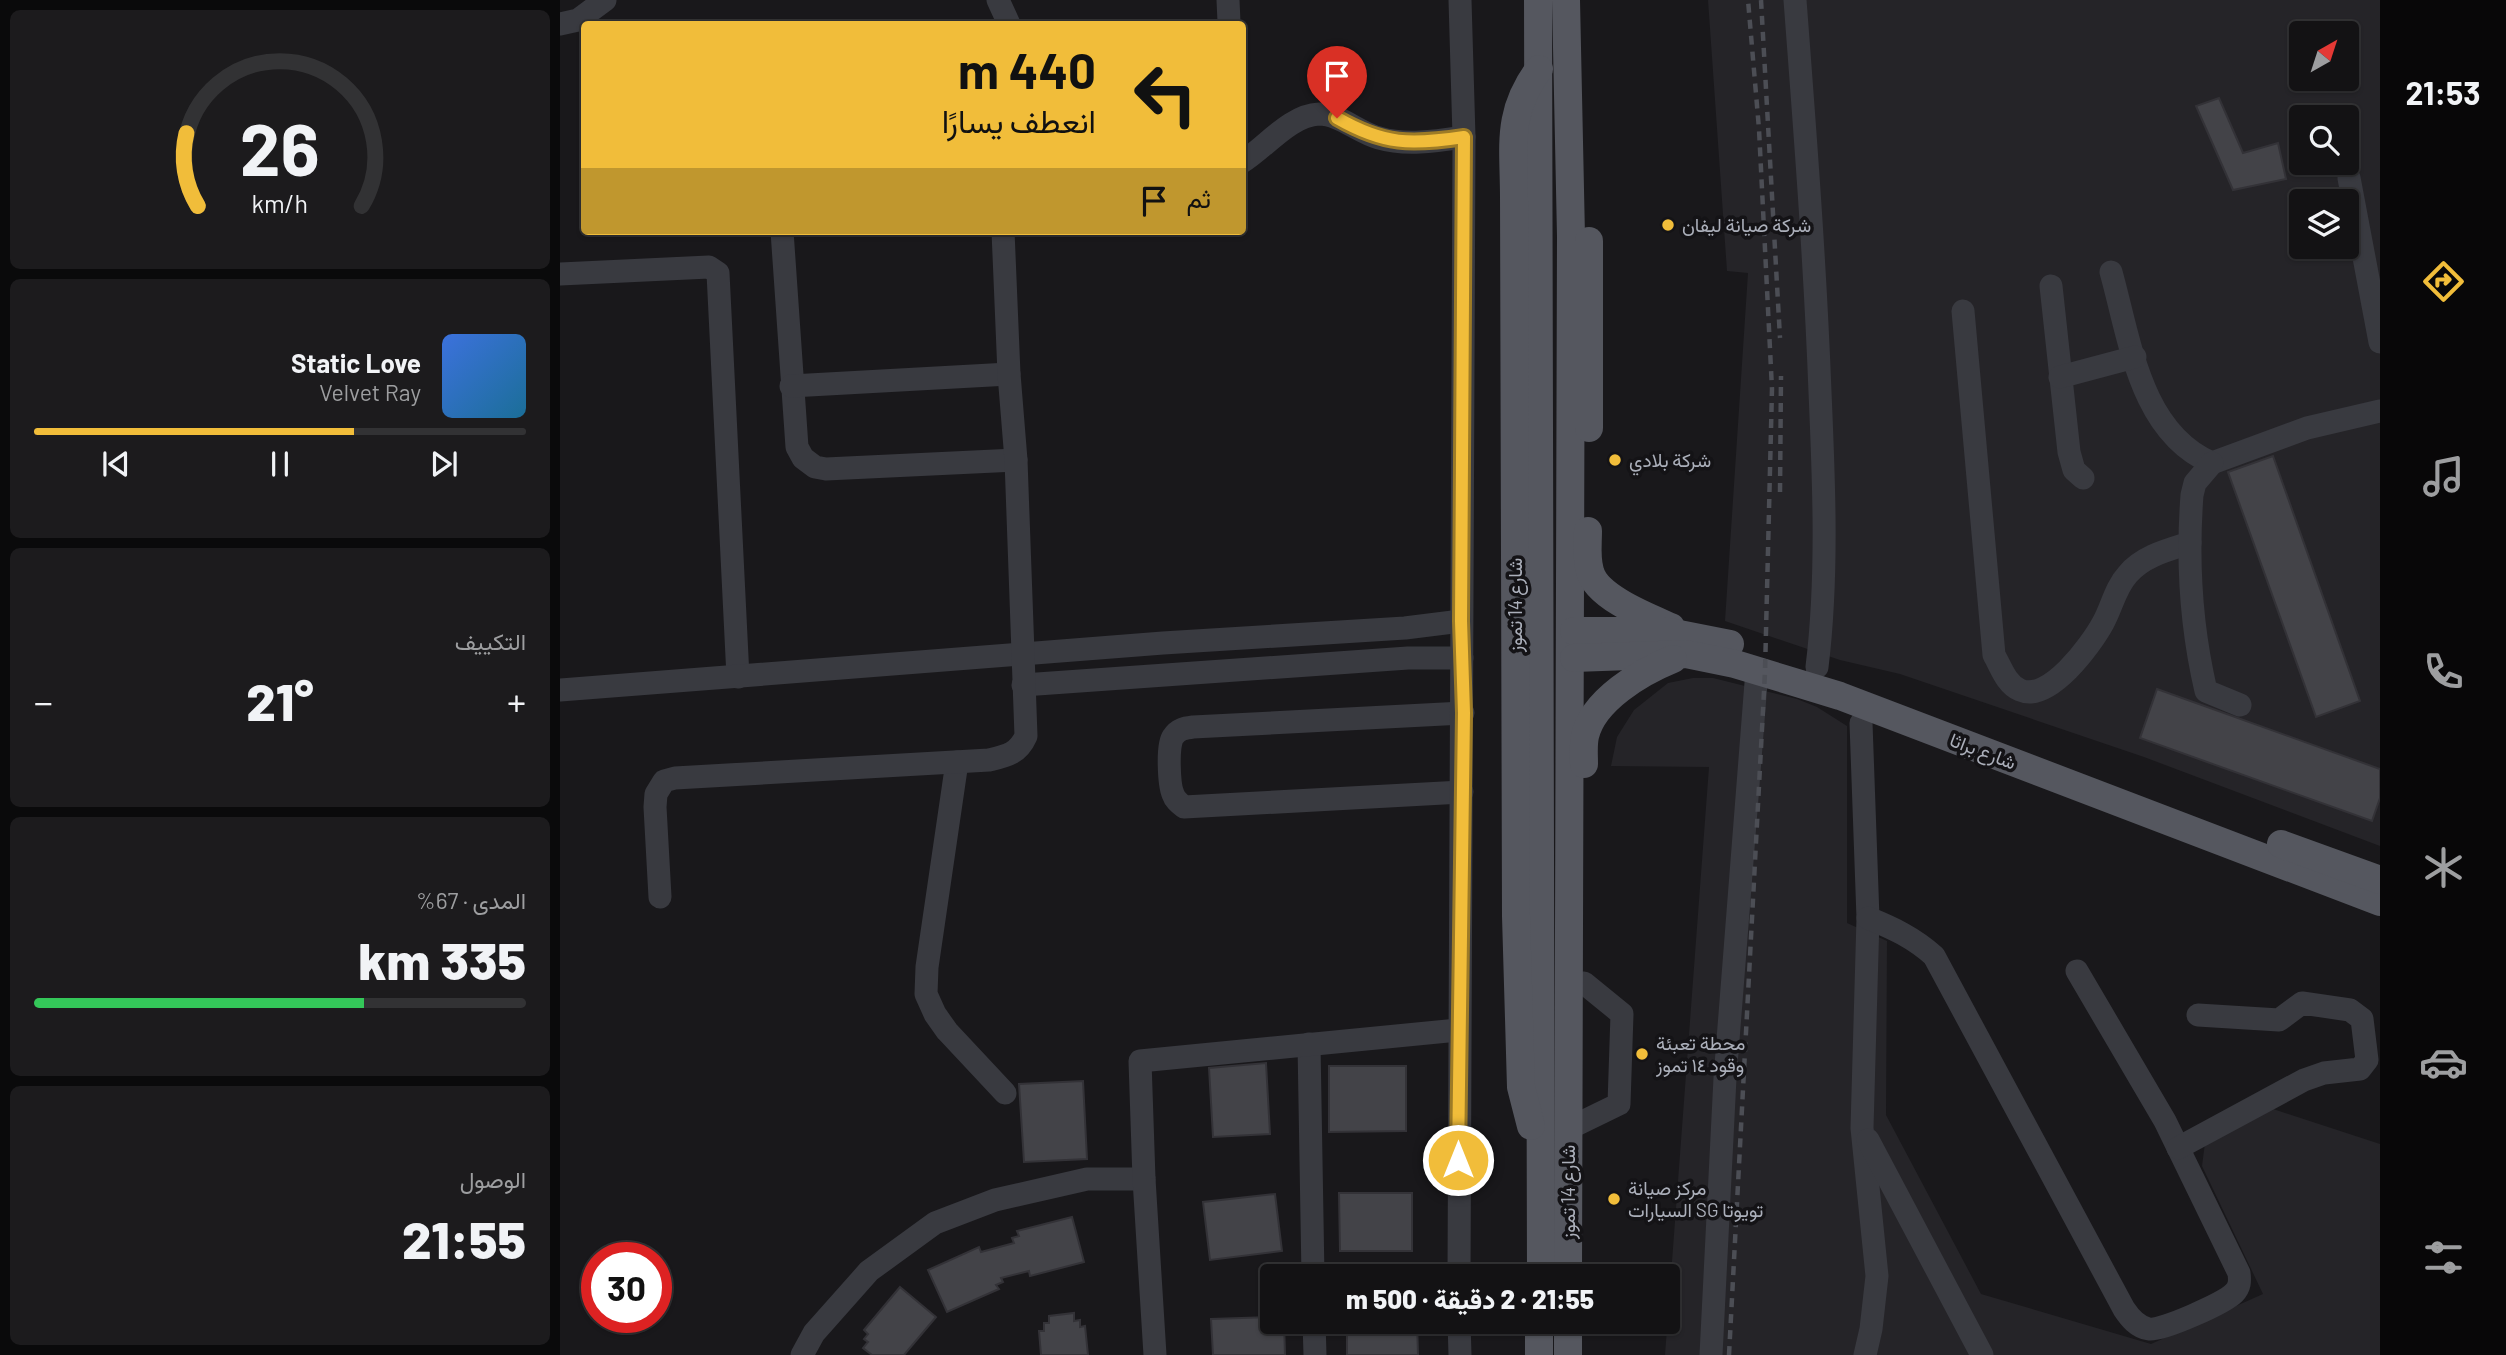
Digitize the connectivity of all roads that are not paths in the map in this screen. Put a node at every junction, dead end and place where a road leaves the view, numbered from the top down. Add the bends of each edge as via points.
1 (605, 0) edge
2 (998, 0) edge
3 (1460, 0) edge
4 (1538, 0) edge
5 (1566, 0) edge
6 (1795, 0) edge
7 (1008, 21) edge
8 (560, 24) edge
9 (1539, 69) junction
10 (1567, 69) junction
11 (1464, 137) junction
12 (1246, 159) edge
13 (2349, 178) dead end
14 (782, 235) edge
15 (1003, 235) edge
16 (2111, 272) dead end
17 (560, 274) edge
18 (2051, 286) dead end
19 (1963, 311) dead end
20 (2380, 342) edge
21 (2135, 357) junction
22 (1009, 374) junction
23 (2060, 377) junction
24 (791, 386) junction
25 (2380, 411) edge
26 (1016, 460) junction
27 (2212, 463) junction
28 (2083, 478) dead end
29 (2190, 543) junction
30 (1461, 621) junction
31 (1163, 643) junction
32 (1574, 644) dead end
33 (1686, 644) junction
34 (1021, 656) junction
35 (1462, 658) junction
36 (1816, 667) junction
37 (1757, 670) junction
38 (1166, 676) junction
39 (738, 677) junction
40 (1023, 685) junction
41 (560, 690) edge
42 (2240, 705) dead end
43 (1464, 713) junction
44 (1861, 723) dead end
45 (957, 762) junction
46 (1462, 792) junction
47 (2380, 880) edge
48 (660, 897) dead end
49 (2380, 902) edge
50 (1868, 918) junction
51 (2077, 971) dead end
52 (1584, 984) junction
53 (2198, 1015) dead end
54 (1458, 1030) junction
55 (1309, 1045) junction
56 (1005, 1093) dead end
57 (1559, 1126) junction
58 (1862, 1128) junction
59 (2178, 1148) junction
60 (1144, 1179) junction
61 (1313, 1264) edge
62 (1459, 1264) edge
63 (1542, 1264) edge
64 (1567, 1264) edge
65 (1314, 1334) edge
66 (1459, 1334) edge
67 (1539, 1334) edge
68 (1568, 1334) edge
69 (802, 1355) edge
70 (1155, 1355) edge
71 (1315, 1355) edge
72 (1460, 1355) edge
73 (1539, 1355) edge
74 (1568, 1355) edge
75 (1711, 1355) edge
76 (1865, 1355) edge
77 (1982, 1355) edge

1 - 8 street via 578,20
2 - 7 street
3 - 11 street
4 - 9 main road
5 - 10 main road
6 - 36 street via 1817,303 1824,477
9 - 57 main road
9 - 57 main road, شارع 14 تموز via 1524,90 1514,121 1525,631 1516,916 1521,1087 1530,1124
10 - 33 main road via 1584,100 1586,117 1590,573 1596,585
10 - 57 main road via 1571,236
11 - 12 street via 1404,142 1379,138 1318,114 1300,120
11 - 30 street
13 - 20 street
14 - 24 street
15 - 22 street
16 - 21 street
17 - 39 street via 709,267 718,273
18 - 23 street
19 - 29 street via 1994,655 2008,681 2020,690 2033,691 2057,680 2092,640 2128,574 2146,559
21 - 23 street
21 - 27 street via 2154,412 2177,442
22 - 24 street
22 - 26 street
23 - 28 street via 2069,452 2074,470
24 - 26 street via 797,447 816,467
25 - 27 street via 2307,429
26 - 34 street
27 - 29 street via 2192,495
29 - 42 street via 2196,650 2206,691
30 - 31 street
30 - 35 street
31 - 34 street
31 - 38 street
32 - 33 main road, شارع براثا
33 - 36 main road, شارع براثا
33 - 37 main road, شارع براثا
33 - 52 main road via 1627,684 1595,716 1585,736
34 - 39 street
34 - 40 street
35 - 38 street
35 - 43 street
36 - 47 main road, شارع براثا
37 - 49 main road, شارع براثا via 1840,696
37 - 75 street via 1726,1065
38 - 40 street
39 - 41 street
40 - 45 street via 1026,736 1021,748 989,760
43 - 46 street
43 - 46 street via 1193,727 1181,729 1170,744 1170,788 1184,807
44 - 50 street
45 - 48 street via 664,781 655,807
45 - 56 street via 926,994 947,1031
46 - 54 street
50 - 58 street
50 - 59 street via 1901,932 1934,956 2124,1309 2132,1320 2152,1329 2230,1297 2240,1283 2236,1264
51 - 59 street
52 - 57 main road via 1584,1092
52 - 57 street via 1622,1014 1619,1104
53 - 59 street via 2279,1020 2302,1003 2350,1010 2362,1019 2367,1060 2360,1069 2304,1080
54 - 55 street
54 - 62 street
55 - 60 street via 1140,1061
55 - 61 street
57 - 63 main road, شارع 14 تموز
57 - 64 main road, شارع 14 تموز
58 - 76 street via 1877,1276
58 - 77 street
60 - 69 street via 1087,1179 995,1200 935,1223 869,1271 814,1333
60 - 70 street
65 - 71 street
66 - 72 street
67 - 73 main road
68 - 74 main road

